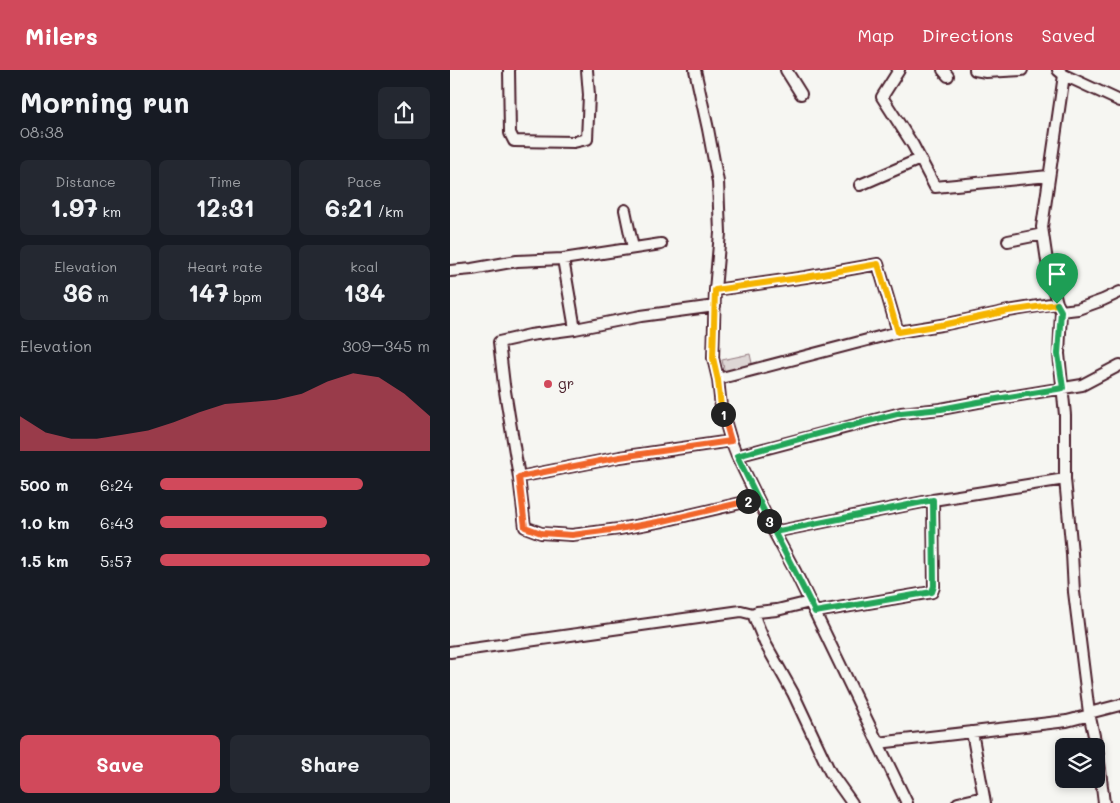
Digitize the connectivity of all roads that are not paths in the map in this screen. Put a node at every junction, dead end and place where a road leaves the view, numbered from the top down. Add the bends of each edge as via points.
1 (509, 70) edge
2 (587, 70) edge
3 (695, 70) edge
4 (786, 70) edge
5 (899, 70) edge
6 (975, 70) edge
7 (1022, 70) edge
8 (1061, 73) edge
9 (801, 94) dead end
10 (1120, 101) edge
11 (920, 159) junction
12 (1049, 176) junction
13 (860, 185) dead end
14 (625, 210) dead end
15 (1043, 234) junction
16 (1008, 241) dead end
17 (661, 244) dead end
18 (633, 248) junction
19 (564, 258) junction
20 (450, 271) edge
21 (715, 290) junction
22 (1120, 292) edge
23 (715, 306) junction
24 (1059, 307) junction
25 (575, 329) junction
26 (898, 332) junction
27 (1120, 365) edge
28 (718, 380) junction
29 (1063, 388) junction
30 (731, 441) junction
31 (737, 456) junction
32 (519, 477) junction
33 (1065, 479) junction
34 (758, 499) junction
35 (933, 500) junction
36 (774, 532) junction
37 (812, 607) junction
38 (754, 614) junction
39 (450, 652) edge
40 (1120, 705) edge
41 (1089, 714) junction
42 (972, 732) junction
43 (878, 743) junction
44 (984, 800) edge
45 (852, 803) edge
46 (908, 803) edge
47 (958, 803) edge
48 (1104, 803) edge

1 - 2 street via 510,133 514,141 574,142 587,139
3 - 21 street via 718,182 720,233
4 - 9 street
5 - 11 street via 882,97
6 - 7 street
8 - 10 street
8 - 12 street
11 - 12 street via 935,186
11 - 13 street
12 - 15 street
14 - 18 street
15 - 16 street
15 - 24 street
17 - 18 street
18 - 19 street
19 - 20 street
19 - 25 street
21 - 23 street
21 - 26 street via 878,264
22 - 24 street via 1078,309
23 - 25 street
23 - 28 street via 713,358
24 - 26 street via 1008,311
24 - 29 street via 1058,354
25 - 32 street via 499,342
26 - 28 street
27 - 29 street via 1082,385
28 - 30 street via 721,407
29 - 31 street via 901,413
29 - 33 street
30 - 31 street
30 - 32 street via 620,457
31 - 34 street
32 - 34 street via 525,527 541,533 572,535 619,529
33 - 35 street
33 - 41 street via 1074,592
34 - 36 street
35 - 36 street
35 - 37 street via 932,592
36 - 37 street
37 - 38 street
37 - 43 street
38 - 39 street via 741,611
38 - 45 street via 765,643 793,693 830,772
40 - 41 street
41 - 42 street via 1067,721
41 - 48 street
42 - 43 street
42 - 44 street
43 - 46 street
44 - 47 street

